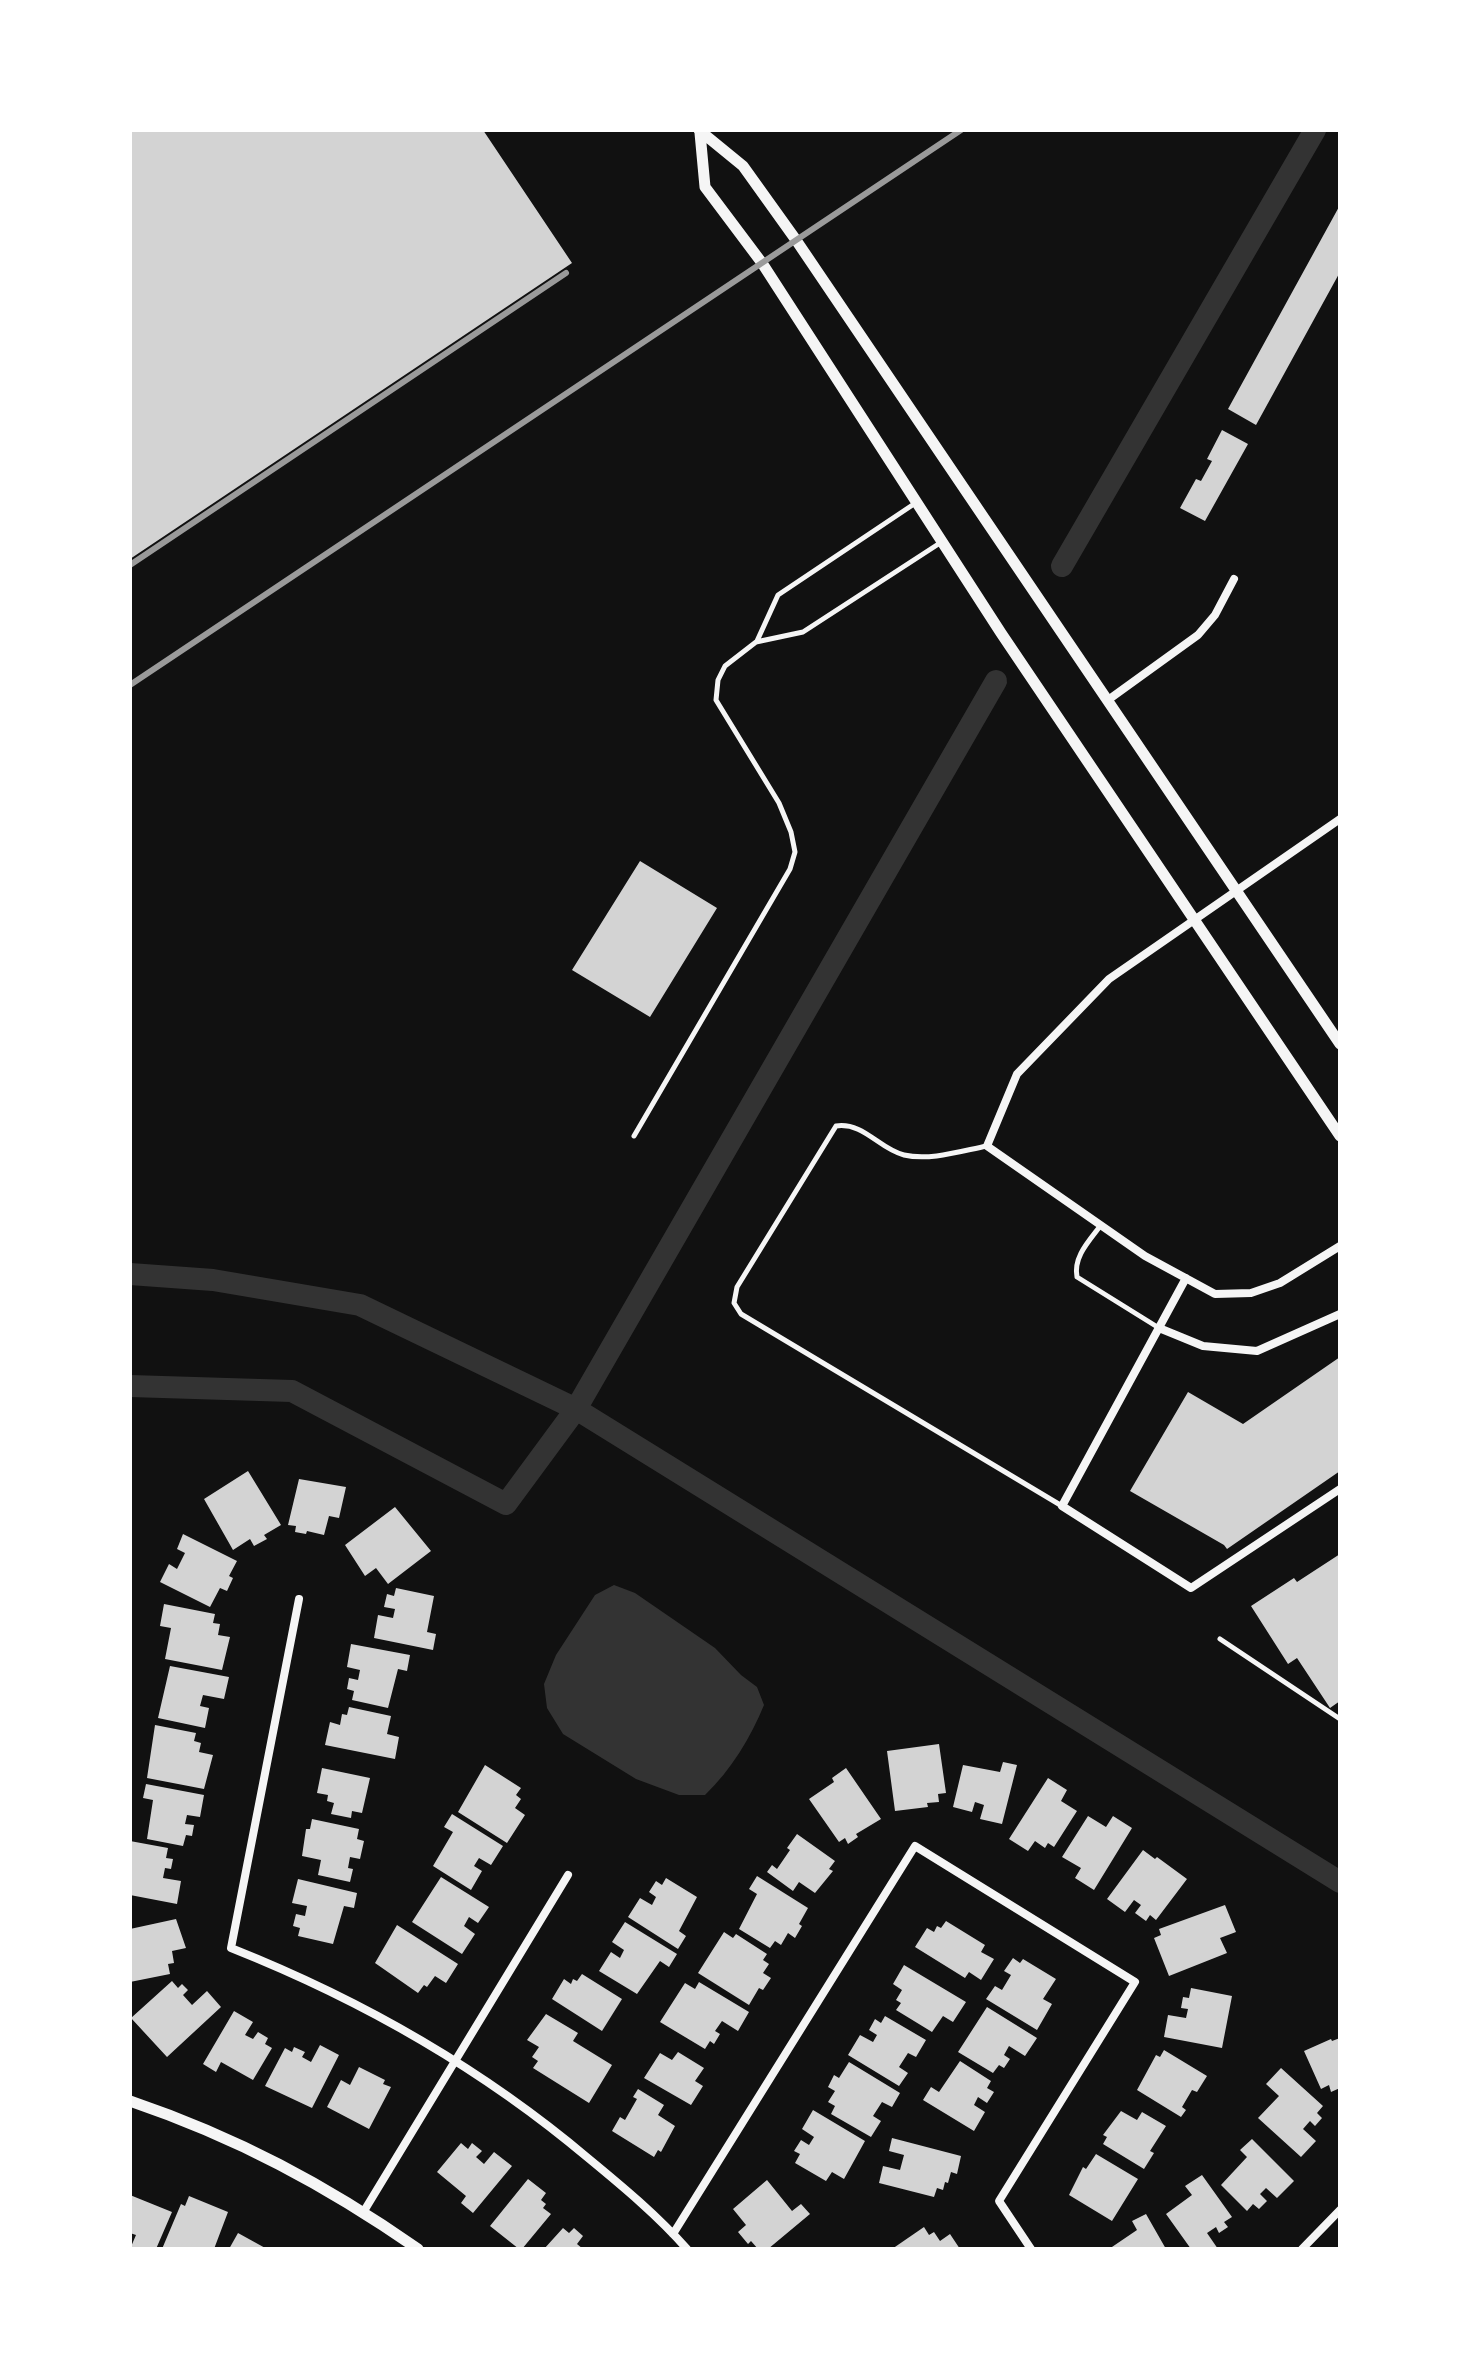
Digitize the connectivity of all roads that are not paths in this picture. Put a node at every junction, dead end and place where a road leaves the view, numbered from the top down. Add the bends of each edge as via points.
1 (700, 131) edge
2 (917, 502) junction
3 (942, 542) junction
4 (1234, 579) dead end
5 (756, 642) junction
6 (1108, 700) junction
7 (1340, 819) edge
8 (1235, 890) junction
9 (1193, 918) junction
10 (1340, 1044) edge
11 (634, 1136) dead end
12 (1340, 1136) edge
13 (987, 1146) junction
14 (1101, 1225) junction
15 (1340, 1246) edge
16 (1186, 1278) junction
17 (1340, 1314) edge
18 (1159, 1328) junction
19 (1340, 1489) edge
20 (1062, 1506) junction
21 (299, 1599) dead end
22 (1220, 1639) dead end
23 (1340, 1719) edge
24 (568, 1875) dead end
25 (456, 2059) junction
26 (130, 2101) edge
27 (1340, 2210) edge
28 (364, 2211) junction
29 (673, 2234) junction
30 (418, 2249) edge
31 (687, 2249) edge
32 (1031, 2249) edge
33 (1302, 2249) edge

1 - 2 street via 705,187 762,263
1 - 6 street via 743,166
2 - 3 street
2 - 5 lane via 778,595
3 - 5 lane via 803,632
3 - 9 street
4 - 6 street via 1198,635
5 - 11 lane via 725,666 716,700 779,803 795,852 790,869
6 - 8 street
7 - 8 street
8 - 9 street
8 - 10 street
9 - 12 street
9 - 13 street via 1109,979 1017,1074
13 - 14 street
13 - 20 lane via 922,1157 901,1155 855,1127 836,1126 737,1287 734,1303 741,1314
14 - 16 street
14 - 18 lane via 1080,1254 1077,1277
15 - 16 street via 1280,1283 1251,1293 1215,1294
16 - 18 street
17 - 18 street via 1257,1351 1203,1346
18 - 20 street
19 - 20 street via 1191,1588
21 - 25 street via 231,1948 350,1999
22 - 23 lane
24 - 25 street
25 - 28 street
25 - 29 street via 556,2131
26 - 28 street via 244,2145
27 - 33 street
28 - 30 street
29 - 31 street
29 - 32 street via 915,1846 1135,1982 999,2201

